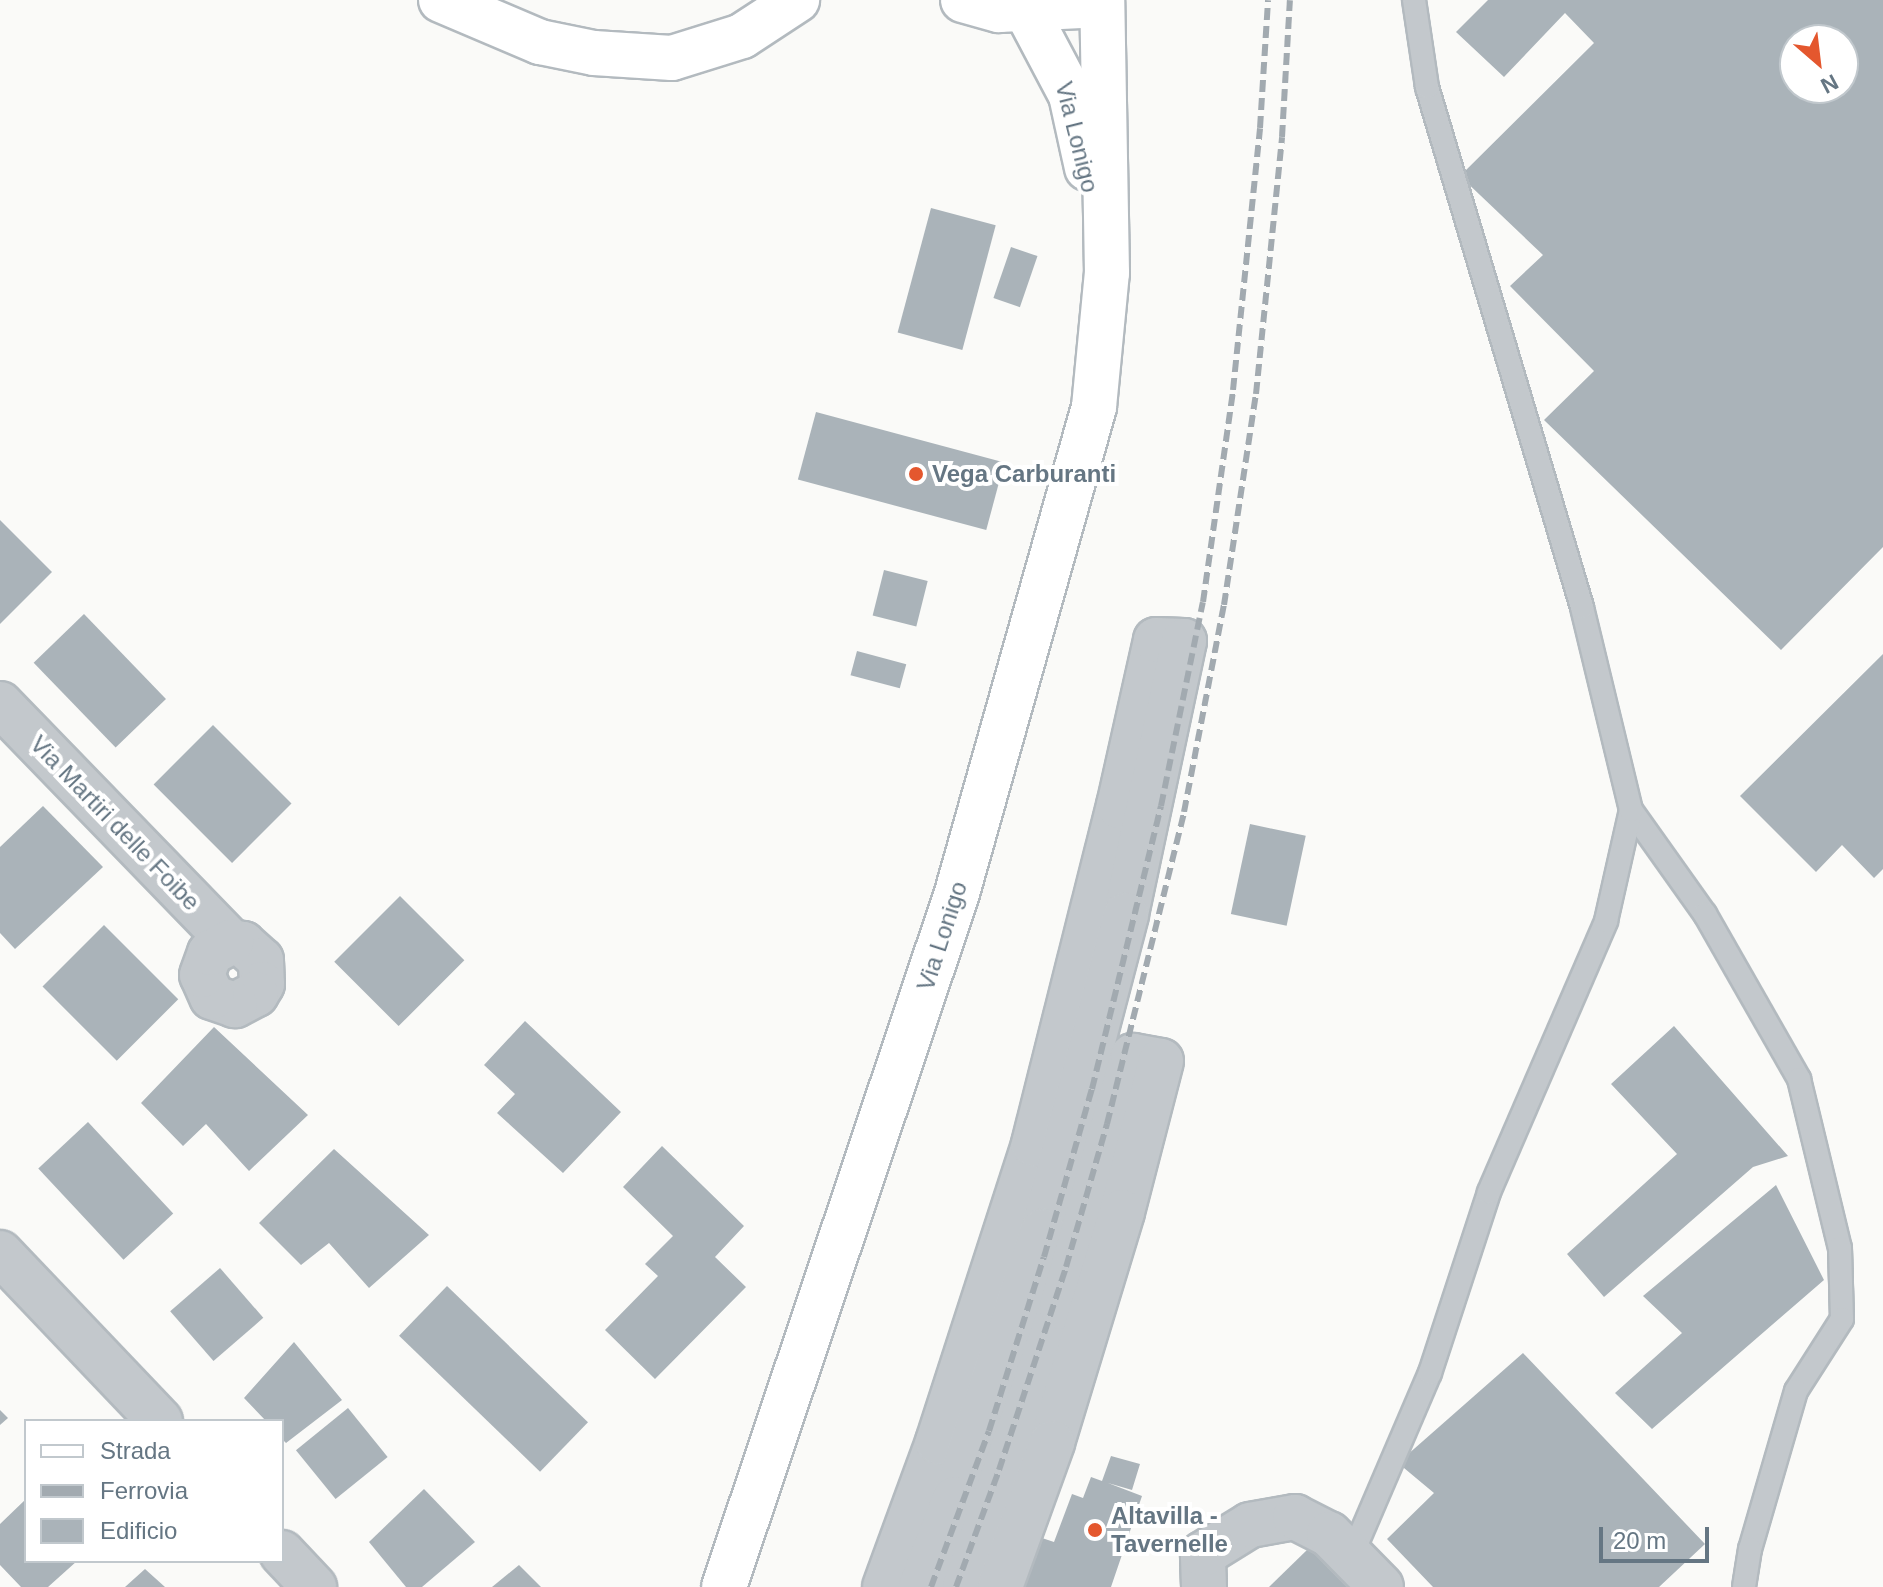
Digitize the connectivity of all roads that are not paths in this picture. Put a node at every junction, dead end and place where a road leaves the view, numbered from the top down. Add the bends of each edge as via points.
1 (441, 0) edge
2 (797, 0) edge
3 (963, 0) edge
4 (1414, 0) edge
5 (1102, 2) edge
6 (1026, 10) junction
7 (1107, 273) junction
8 (0, 704) edge
9 (1631, 810) junction
10 (231, 942) dead end
11 (0, 1253) edge
12 (158, 1419) edge
13 (284, 1555) edge
14 (1351, 1557) junction
15 (1204, 1571) edge
16 (314, 1587) edge
17 (724, 1587) edge
18 (885, 1587) edge
19 (921, 1587) edge
20 (965, 1587) edge
21 (1000, 1587) edge
22 (1381, 1587) edge
23 (1744, 1587) edge

1 - 2 main road via 540,42 594,53 672,58 742,36
3 - 6 main road, Via Lonigo via 999,10
4 - 9 lane via 1427,87 1582,607
5 - 6 main road, Via Lonigo
5 - 7 main road, Via Lonigo
6 - 7 main road, Via Lonigo via 1071,95
7 - 17 main road, Via Lonigo via 1094,407 957,893
8 - 10 street, Via Martiri delle Foibe
9 - 14 lane via 1606,921 1489,1192 1430,1373
9 - 23 lane via 1705,914 1799,1079 1840,1248 1842,1319 1796,1391
11 - 12 street
13 - 16 street
14 - 15 street via 1329,1534 1295,1517 1250,1525
14 - 22 street
18 - 19 street via 938,1442 1034,1144 1156,640 1184,641 1126,915 1043,1231
20 - 21 street via 1062,1307 1133,1056 1161,1061 1061,1417

